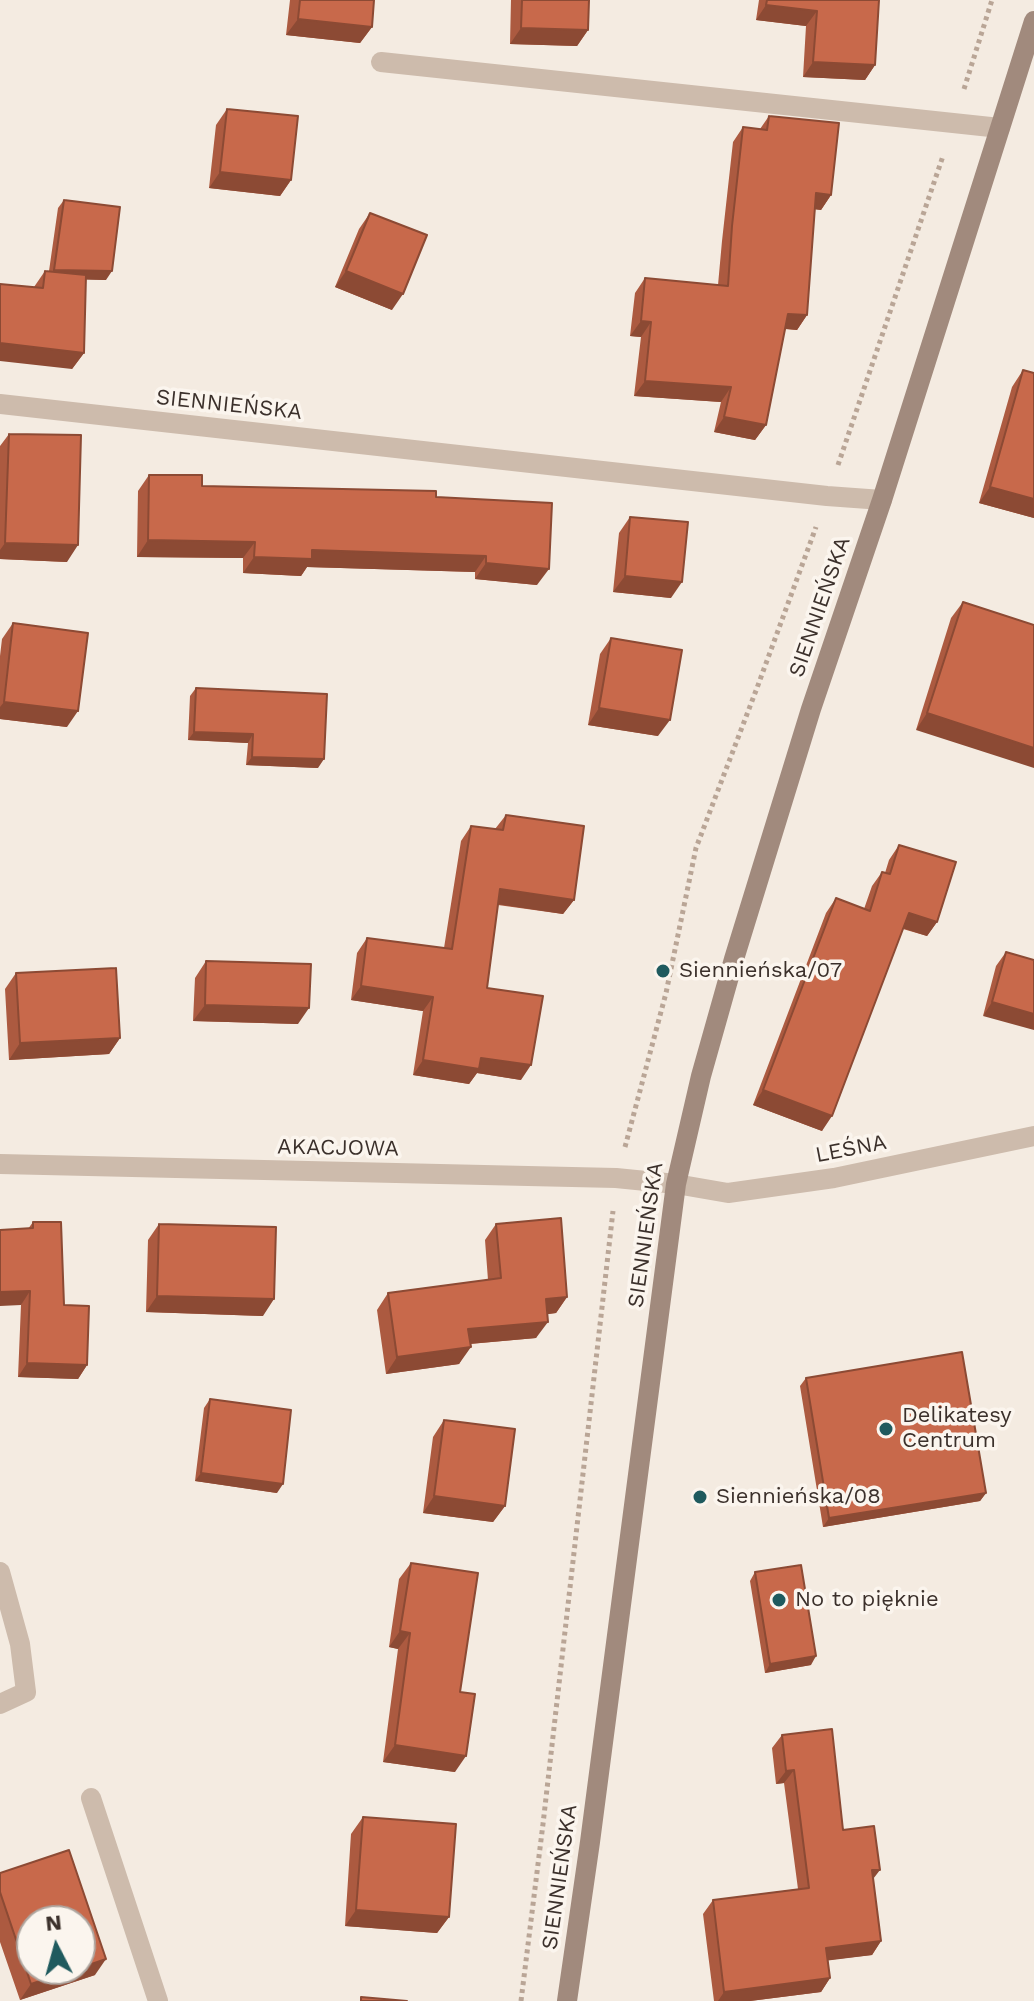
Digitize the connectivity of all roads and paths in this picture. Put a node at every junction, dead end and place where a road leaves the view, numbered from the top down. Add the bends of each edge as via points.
1 (1034, 21) edge
2 (381, 62) dead end
3 (1000, 128) junction
4 (0, 404) edge
5 (882, 500) junction
6 (1034, 1136) edge
7 (0, 1164) edge
8 (676, 1184) junction
9 (0, 1572) edge
10 (0, 1704) edge
11 (91, 1798) dead end
12 (158, 2001) edge
13 (567, 2001) edge

1 - 3 main road, SIENNIEŃSKA
2 - 3 street
3 - 5 main road, SIENNIEŃSKA
4 - 5 street, SIENNIEŃSKA
5 - 8 main road, SIENNIEŃSKA via 734,959
6 - 8 street, LEŚNA via 751,1190 728,1193
7 - 8 street, AKACJOWA via 572,1176
8 - 13 main road, SIENNIEŃSKA
9 - 10 street via 20,1644 26,1692
11 - 12 street

